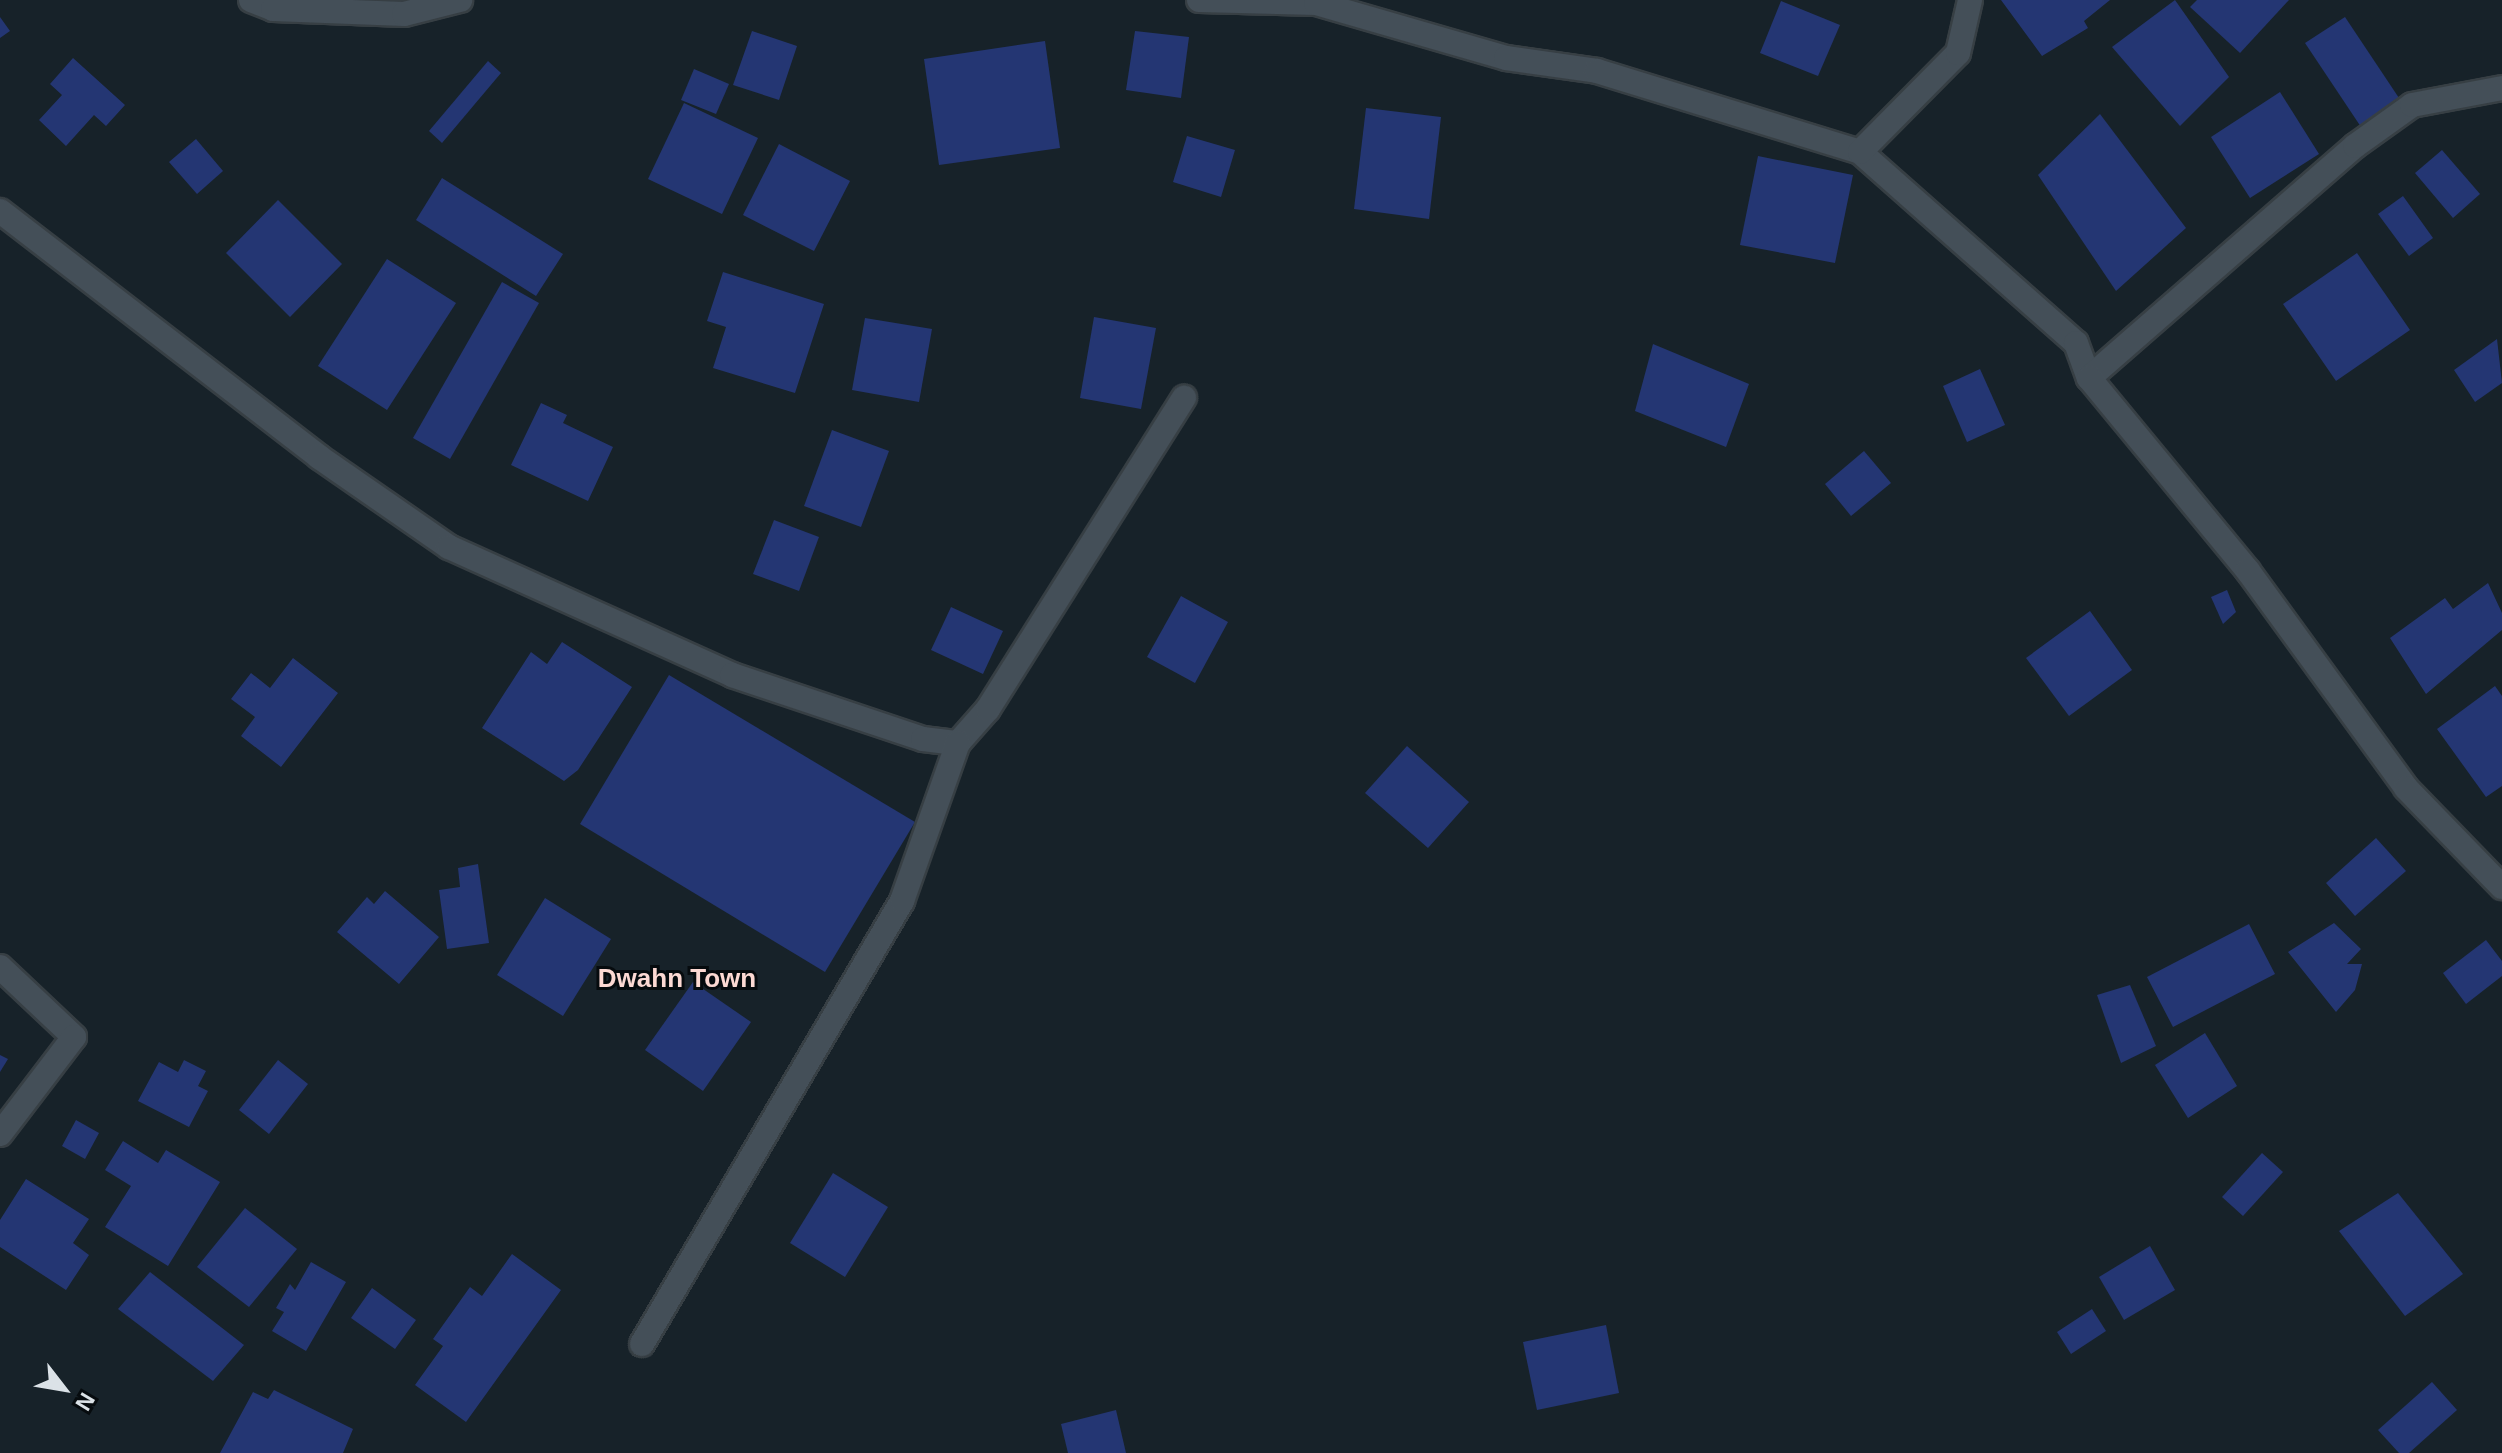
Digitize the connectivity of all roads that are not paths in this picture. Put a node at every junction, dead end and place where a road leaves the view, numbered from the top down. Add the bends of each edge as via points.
1 (251, 0) edge
2 (460, 0) edge
3 (1199, 0) edge
4 (1970, 0) edge
5 (1316, 2) edge
6 (2502, 88) edge
7 (1860, 152) junction
8 (0, 211) edge
9 (2089, 378) junction
10 (1184, 398) dead end
11 (958, 743) junction
12 (2502, 887) edge
13 (0, 967) edge
14 (0, 1134) edge
15 (642, 1344) dead end

1 - 2 street via 273,9 404,14
3 - 5 street
4 - 7 street via 1958,53
5 - 7 street via 1506,58 1597,71
6 - 9 street via 2417,101 2355,146
7 - 9 street via 2076,343
8 - 11 street via 319,457 449,547 732,675 923,739
9 - 12 street via 2248,571 2406,788
10 - 11 street via 988,709
11 - 15 street via 902,901
13 - 14 street via 74,1037

